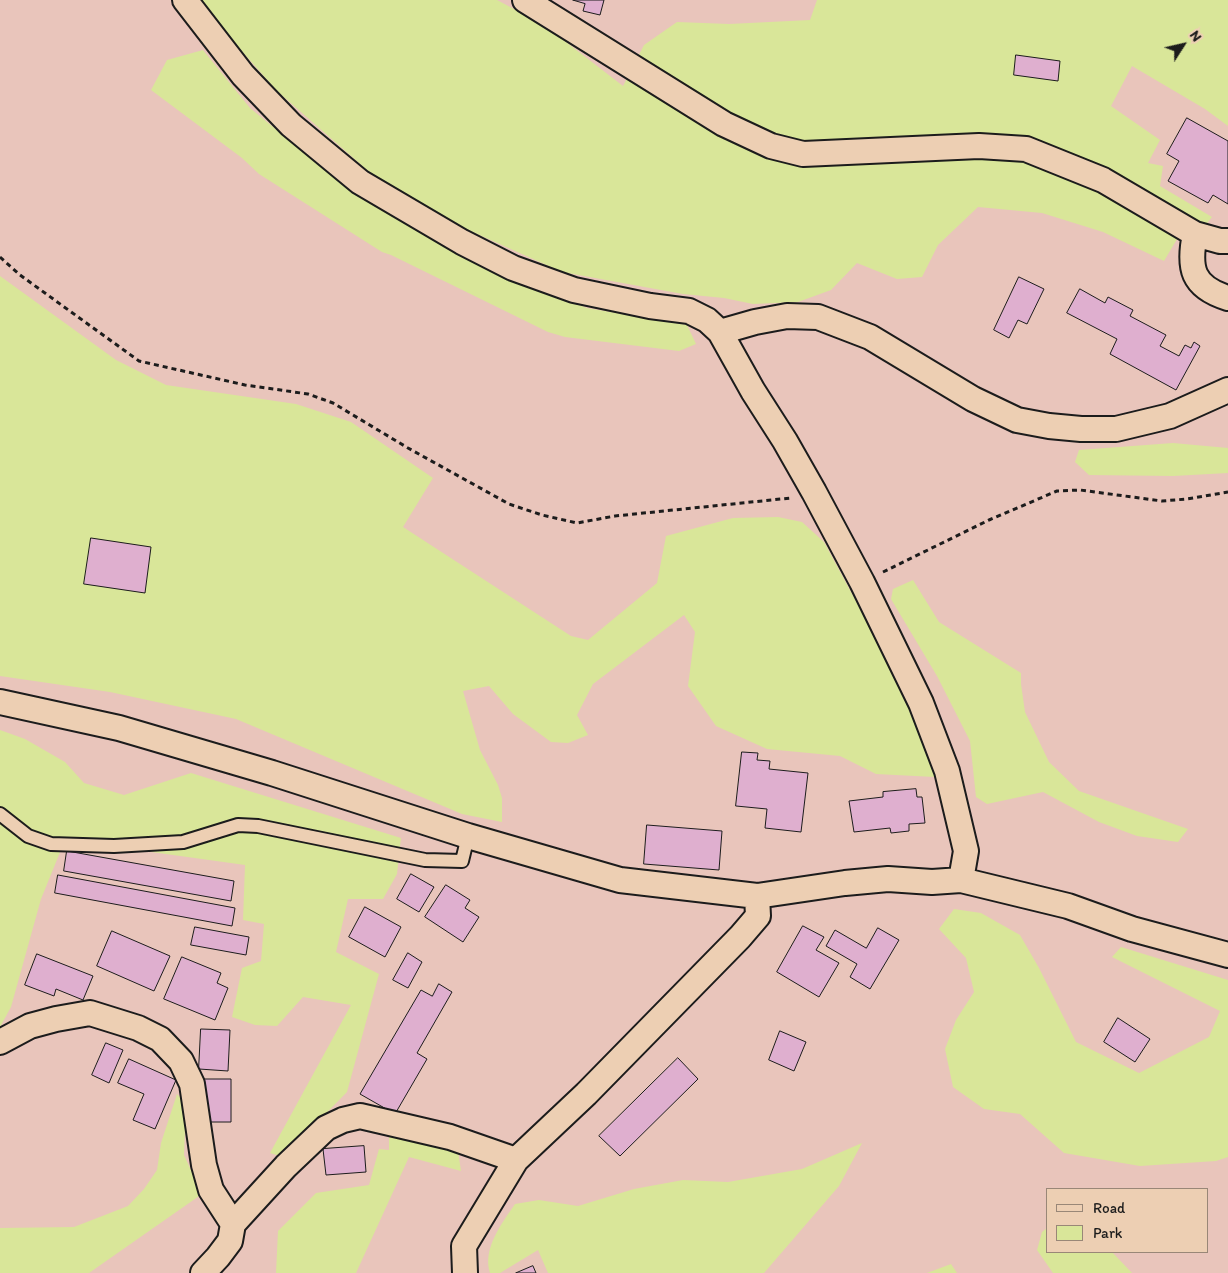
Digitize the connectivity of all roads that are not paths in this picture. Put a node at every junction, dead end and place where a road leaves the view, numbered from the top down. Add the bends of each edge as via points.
1 (185, 0) edge
2 (525, 0) edge
3 (1195, 234) junction
4 (1228, 241) edge
5 (1228, 298) edge
6 (720, 332) junction
7 (1228, 390) edge
8 (0, 702) edge
9 (0, 814) edge
10 (468, 836) junction
11 (961, 880) junction
12 (757, 896) junction
13 (1228, 955) edge
14 (0, 1042) edge
15 (516, 1160) junction
16 (233, 1224) junction
17 (203, 1273) edge
18 (465, 1273) edge

1 - 6 street via 244,75 291,125 360,182 512,268 574,290 689,311 707,320
2 - 3 street via 724,124 771,146 803,154 979,146 1026,149 1103,180
3 - 4 street
3 - 5 street via 1191,250 1196,278 1205,288
6 - 7 street via 787,316 818,317 870,338 973,399 1018,420 1049,426 1116,429 1170,416
6 - 11 street via 814,492 921,704 947,771 966,850
8 - 10 street via 120,728
9 - 10 lane via 28,836 51,844 114,846 183,842 238,825 258,826 425,860 462,861
10 - 12 street via 620,880
11 - 12 street via 888,879
11 - 13 street via 1068,906 1132,929
12 - 15 street via 758,916 740,938
14 - 16 street via 30,1026 90,1013 138,1028 160,1039 181,1061 192,1084 211,1190
15 - 16 street via 450,1137 360,1116 326,1128
15 - 18 street via 464,1246
16 - 17 street via 230,1241

